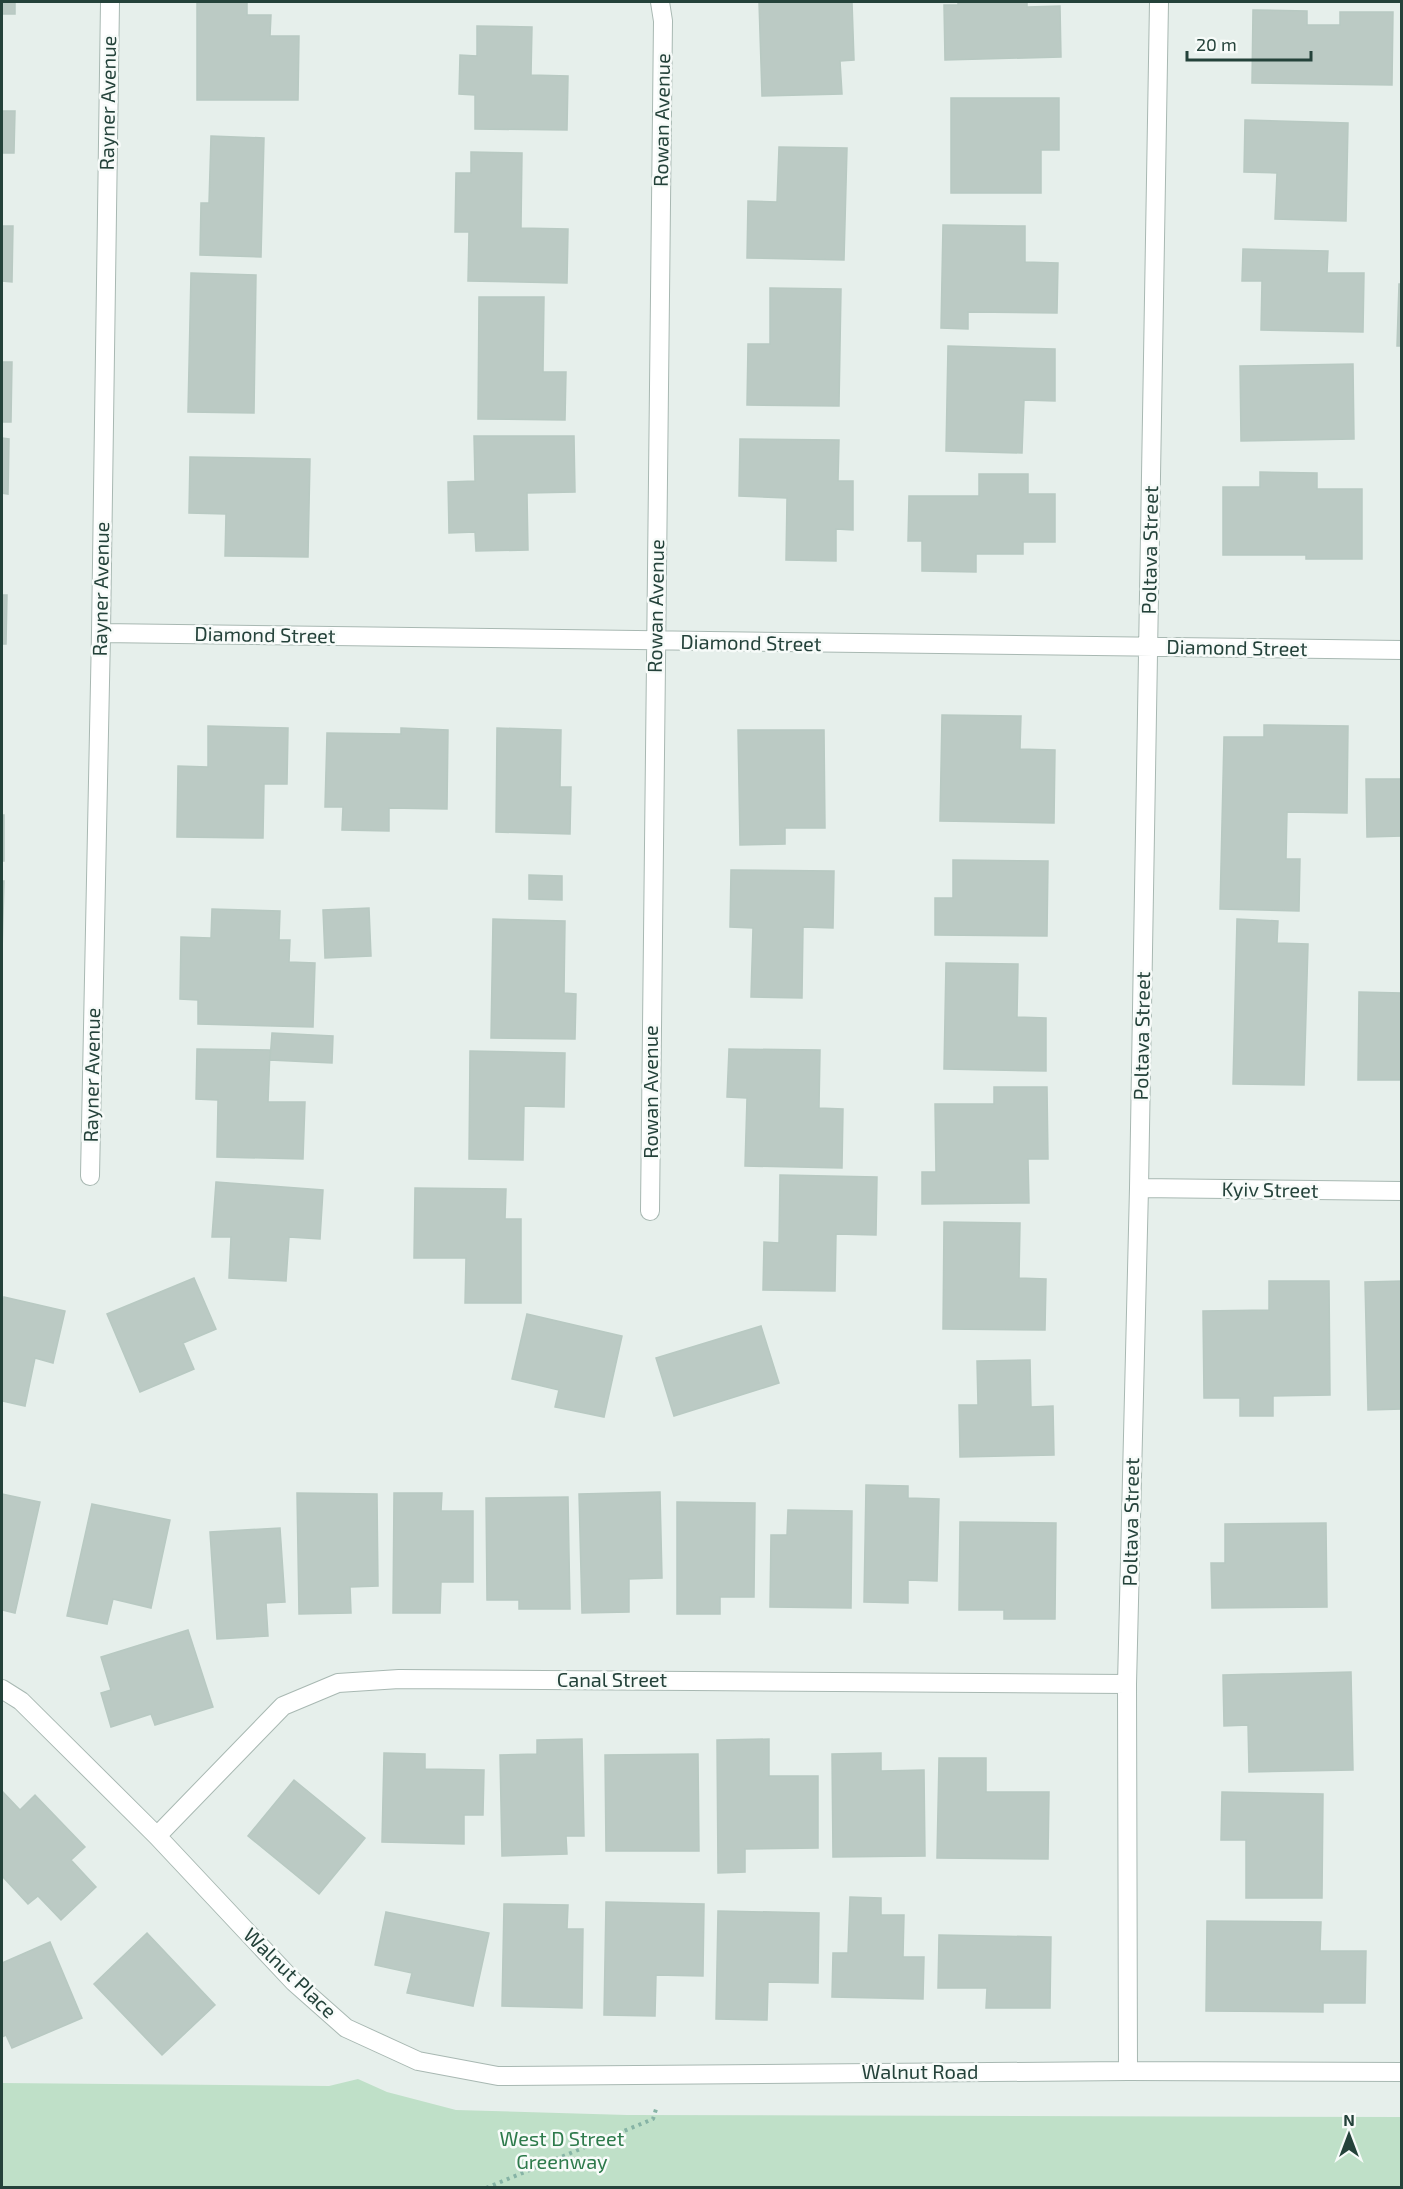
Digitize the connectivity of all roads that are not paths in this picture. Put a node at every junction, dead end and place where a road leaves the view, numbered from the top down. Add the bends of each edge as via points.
1 (110, 2) edge
2 (660, 2) edge
3 (1159, 2) edge
4 (100, 633) junction
5 (655, 642) junction
6 (1149, 646) junction
7 (1401, 650) edge
8 (90, 1176) dead end
9 (1139, 1188) junction
10 (1401, 1191) edge
11 (650, 1211) dead end
12 (1126, 1684) junction
13 (2, 1689) edge
14 (157, 1836) junction
15 (1128, 2071) junction
16 (1401, 2072) edge
17 (666, 2073) joint

1 - 4 street, Rayner Avenue
2 - 5 street, Rowan Avenue via 663,21
3 - 6 street, Poltava Street
4 - 5 street, Diamond Street
4 - 8 street, Rayner Avenue
5 - 6 street, Diamond Street
5 - 11 street, Rowan Avenue
6 - 7 street, Diamond Street
6 - 9 street, Poltava Street
9 - 10 street, Kyiv Street
9 - 12 street, Poltava Street
12 - 14 street, Canal Street via 411,1679 338,1683 283,1706
12 - 15 street, Poltava Street
13 - 14 street, Walnut Place via 21,1701
14 - 17 street, Walnut Place via 294,1982 346,2028 418,2061 498,2076
15 - 16 street, Walnut Road
15 - 17 street, Walnut Road

